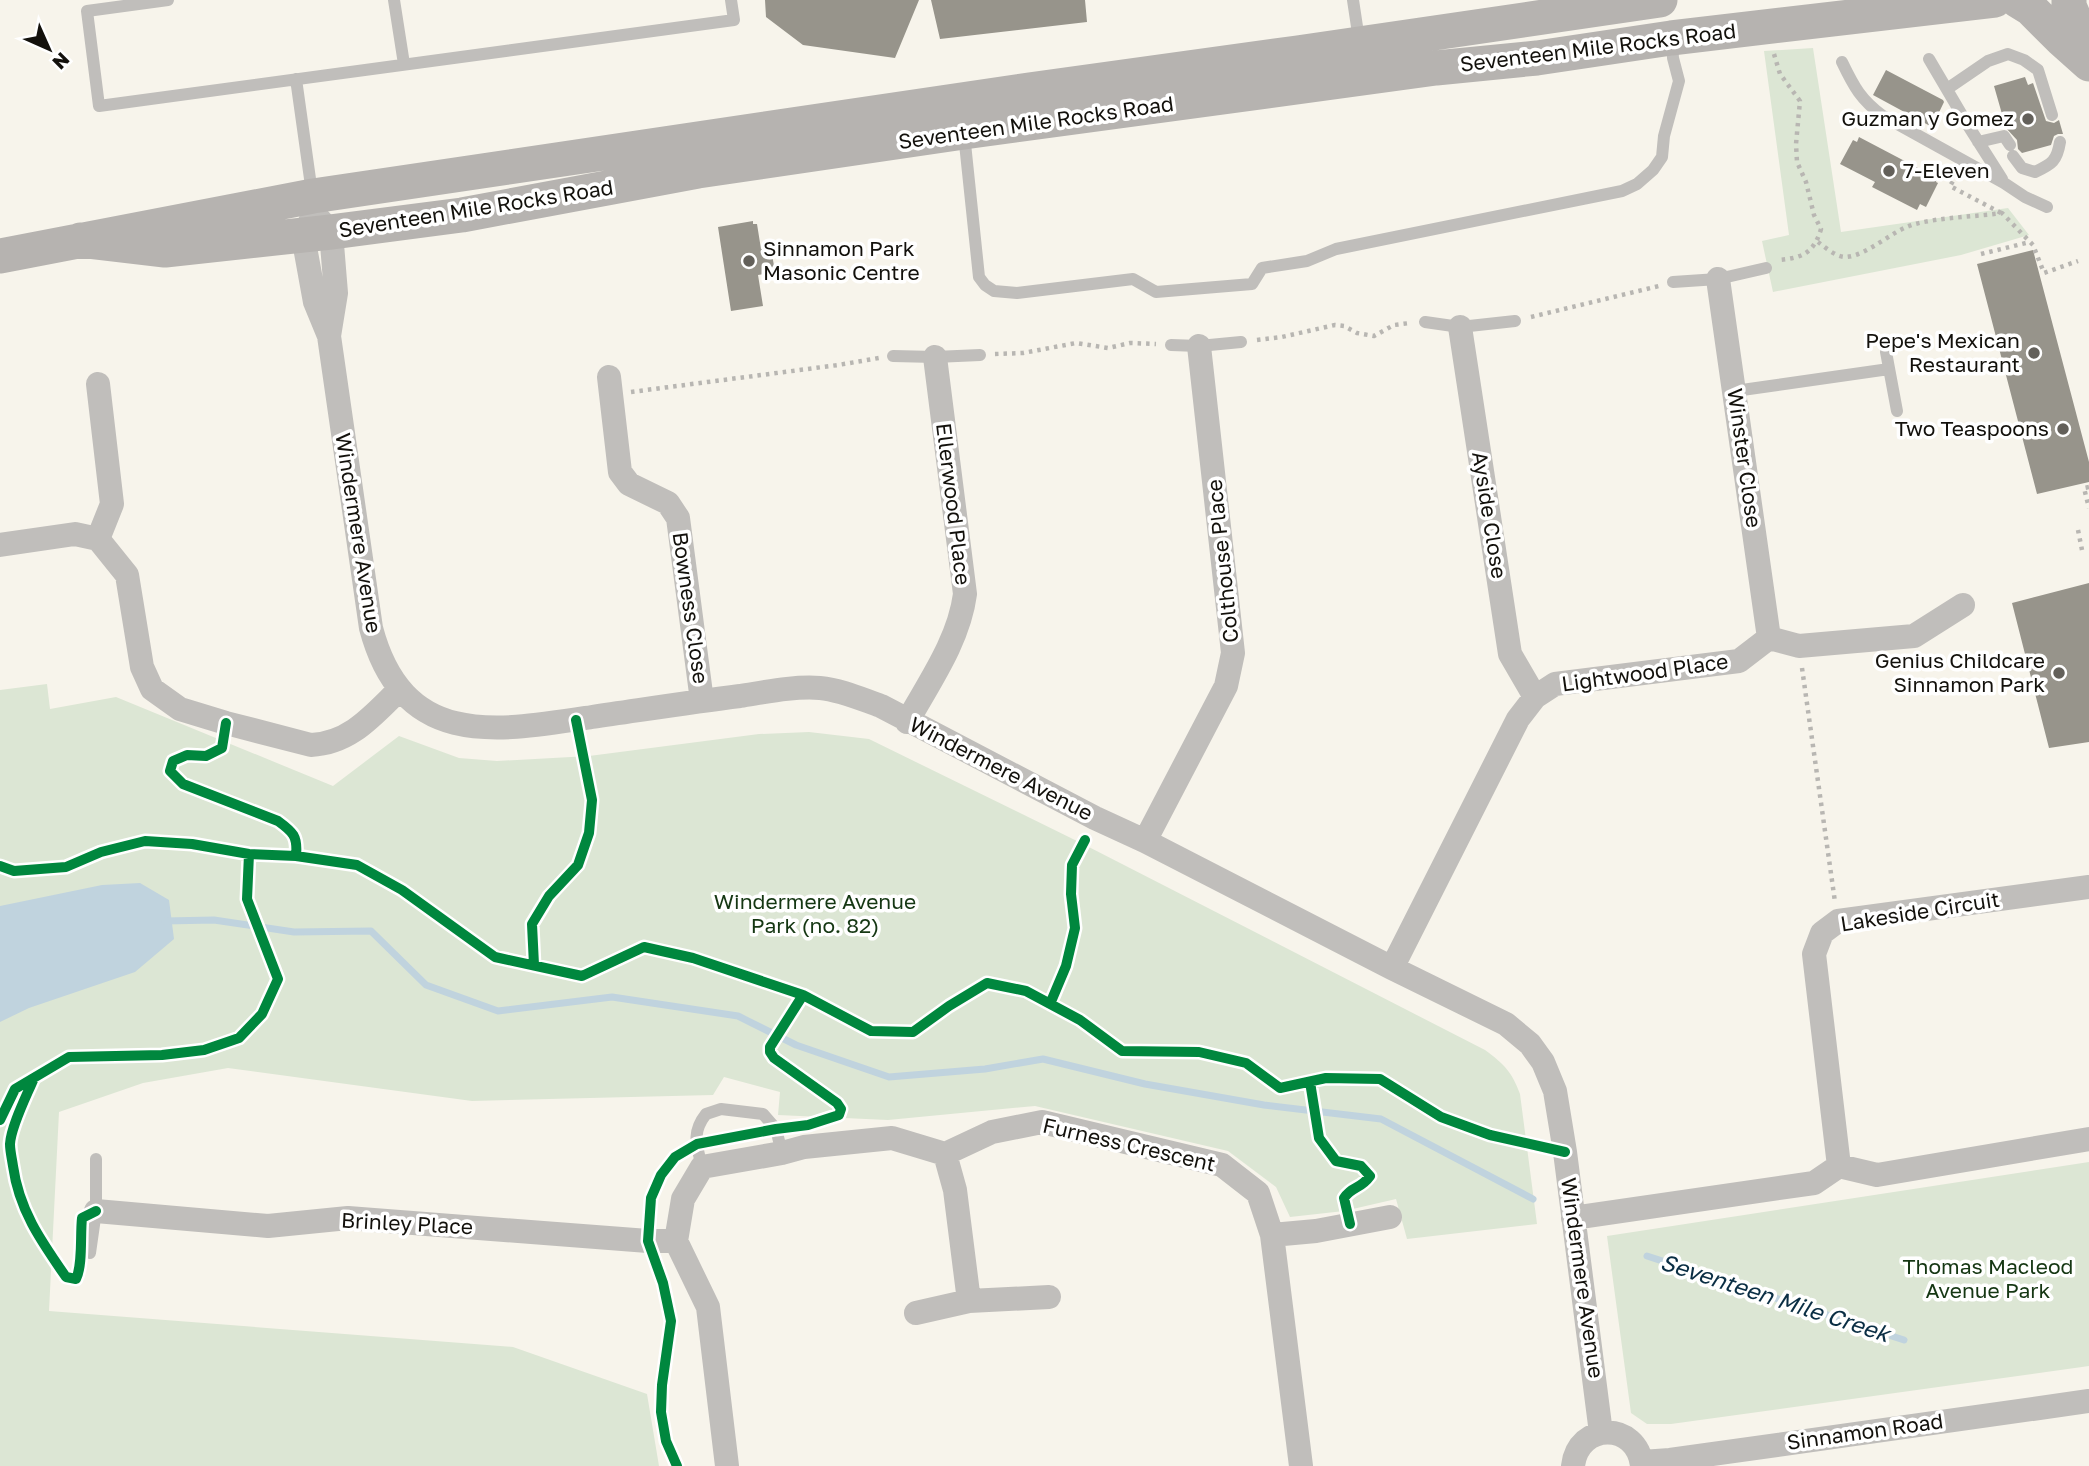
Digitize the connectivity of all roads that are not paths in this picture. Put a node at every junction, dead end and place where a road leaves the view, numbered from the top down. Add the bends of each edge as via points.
1 (168, 0) edge
2 (394, 0) edge
3 (731, 0) edge
4 (1353, 0) edge
5 (1660, 0) edge
6 (1995, 0) edge
7 (2017, 0) edge
8 (2069, 0) edge
9 (1622, 20) edge
10 (1671, 38) junction
11 (2089, 53) edge
12 (1366, 55) junction
13 (1929, 58) dead end
14 (1842, 62) dead end
15 (404, 64) junction
16 (2089, 64) edge
17 (1436, 68) junction
18 (296, 79) junction
19 (1947, 89) junction
20 (2052, 114) dead end
21 (964, 132) junction
22 (1978, 142) junction
23 (2060, 142) dead end
24 (2004, 183) junction
25 (2047, 207) dead end
26 (315, 220) junction
27 (80, 240) junction
28 (0, 256) edge
29 (1766, 268) road end
30 (1718, 279) junction
31 (1673, 282) road end
32 (1515, 321) road end
33 (1425, 322) road end
34 (1461, 327) junction
35 (1241, 342) road end
36 (1171, 345) road end
37 (1199, 346) junction
38 (1886, 352) dead end
39 (979, 355) road end
40 (893, 356) road end
41 (935, 357) junction
42 (1889, 369) junction
43 (98, 384) dead end
44 (611, 386) road end
45 (1735, 391) junction
46 (1897, 411) dead end
47 (98, 539) junction
48 (0, 545) edge
49 (1963, 605) dead end
50 (1769, 638) junction
51 (400, 689) junction
52 (1535, 697) junction
53 (702, 701) junction
54 (907, 722) junction
55 (1145, 841) junction
56 (2089, 887) edge
57 (1392, 968) junction
58 (2089, 1139) edge
59 (782, 1153) junction
60 (944, 1154) junction
61 (96, 1159) dead end
62 (1839, 1166) junction
63 (702, 1167) junction
64 (96, 1211) junction
65 (1390, 1217) dead end
66 (1573, 1217) junction
67 (1272, 1235) junction
68 (676, 1241) junction
69 (90, 1253) dead end
70 (1049, 1297) dead end
71 (969, 1301) junction
72 (916, 1313) dead end
73 (2089, 1401) edge
74 (1601, 1433) junction
75 (1642, 1464) edge
76 (727, 1466) edge
77 (1301, 1466) edge
78 (1573, 1466) edge

1 - 18 lane via 86,11 99,106
2 - 15 lane
3 - 15 lane via 734,20
4 - 12 lane
5 - 9 main road, Seventeen Mile Rocks Road
6 - 10 main road, Seventeen Mile Rocks Road
7 - 16 main road
8 - 11 main road
9 - 10 main road, Seventeen Mile Rocks Road
9 - 12 main road, Seventeen Mile Rocks Road
9 - 17 main road, Seventeen Mile Rocks Road via 1536,58
10 - 21 lane via 1679,81 1662,157 1637,184 1622,191 1262,268 1252,284 1156,292 1133,279 1017,293 994,291 979,277
12 - 17 lane
12 - 26 main road, Seventeen Mile Rocks Road via 1029,90
13 - 19 lane
14 - 24 lane via 1868,106
15 - 18 lane
17 - 21 main road, Seventeen Mile Rocks Road
18 - 26 lane
19 - 20 lane via 1988,61 2008,54 2038,71
19 - 22 lane
21 - 26 main road, Seventeen Mile Rocks Road via 698,171 461,215
22 - 23 lane via 2004,136 2022,168 2035,172 2050,165
22 - 24 lane
24 - 25 lane
26 - 27 main road, Seventeen Mile Rocks Road via 163,224
26 - 27 main road, Seventeen Mile Rocks Road via 165,250
26 - 51 street, Windermere Avenue via 336,293 329,336 371,628 382,663
27 - 28 main road, Seventeen Mile Rocks Road
29 - 30 lane
30 - 31 lane
30 - 45 street, Winster Close
32 - 34 lane
33 - 34 lane
34 - 52 street, Ayside Close via 1510,654
35 - 37 lane
36 - 37 lane
37 - 55 street, Colthouse Place via 1233,653 1226,686
38 - 42 lane
39 - 41 lane
40 - 41 lane
41 - 54 street, Ellerwood Place via 965,594 955,634
42 - 45 lane
42 - 46 lane
43 - 47 street via 112,505
44 - 53 street, Bowness Close via 621,472 629,484 668,503 678,518
45 - 50 street, Winster Close
47 - 48 street via 75,534
47 - 51 street via 127,575 142,667 152,689 180,709 311,745 323,744 350,734
49 - 50 street via 1914,636 1799,646
50 - 52 street, Lightwood Place via 1739,661 1555,684
51 - 53 street, Windermere Avenue via 430,713 489,729
52 - 57 street, Lightwood Place via 1518,719
53 - 54 street, Windermere Avenue via 819,688 856,696
54 - 55 street, Windermere Avenue
55 - 57 street, Windermere Avenue
56 - 62 street, Lakeside Circuit via 1838,921 1822,933 1814,954
57 - 66 street, Windermere Avenue via 1506,1024 1537,1053 1555,1091
58 - 62 street via 1877,1175
59 - 60 street via 892,1138
59 - 63 street
59 - 63 lane via 776,1129 763,1114 721,1109 706,1114 696,1132
60 - 67 street, Furness Crescent via 992,1132 1042,1122 1222,1165 1258,1193
60 - 71 street via 955,1191
61 - 64 lane
62 - 66 street via 1814,1183
63 - 68 street via 682,1199
64 - 68 street, Brinley Place via 268,1226 348,1218
64 - 69 lane
65 - 67 street
66 - 74 street, Windermere Avenue
67 - 77 street, Furness Crescent
68 - 76 street via 708,1307
70 - 71 street
71 - 72 street
73 - 75 street, Sinnamon Road
74 - 75 street via 1628,1438
74 - 78 street via 1582,1444

